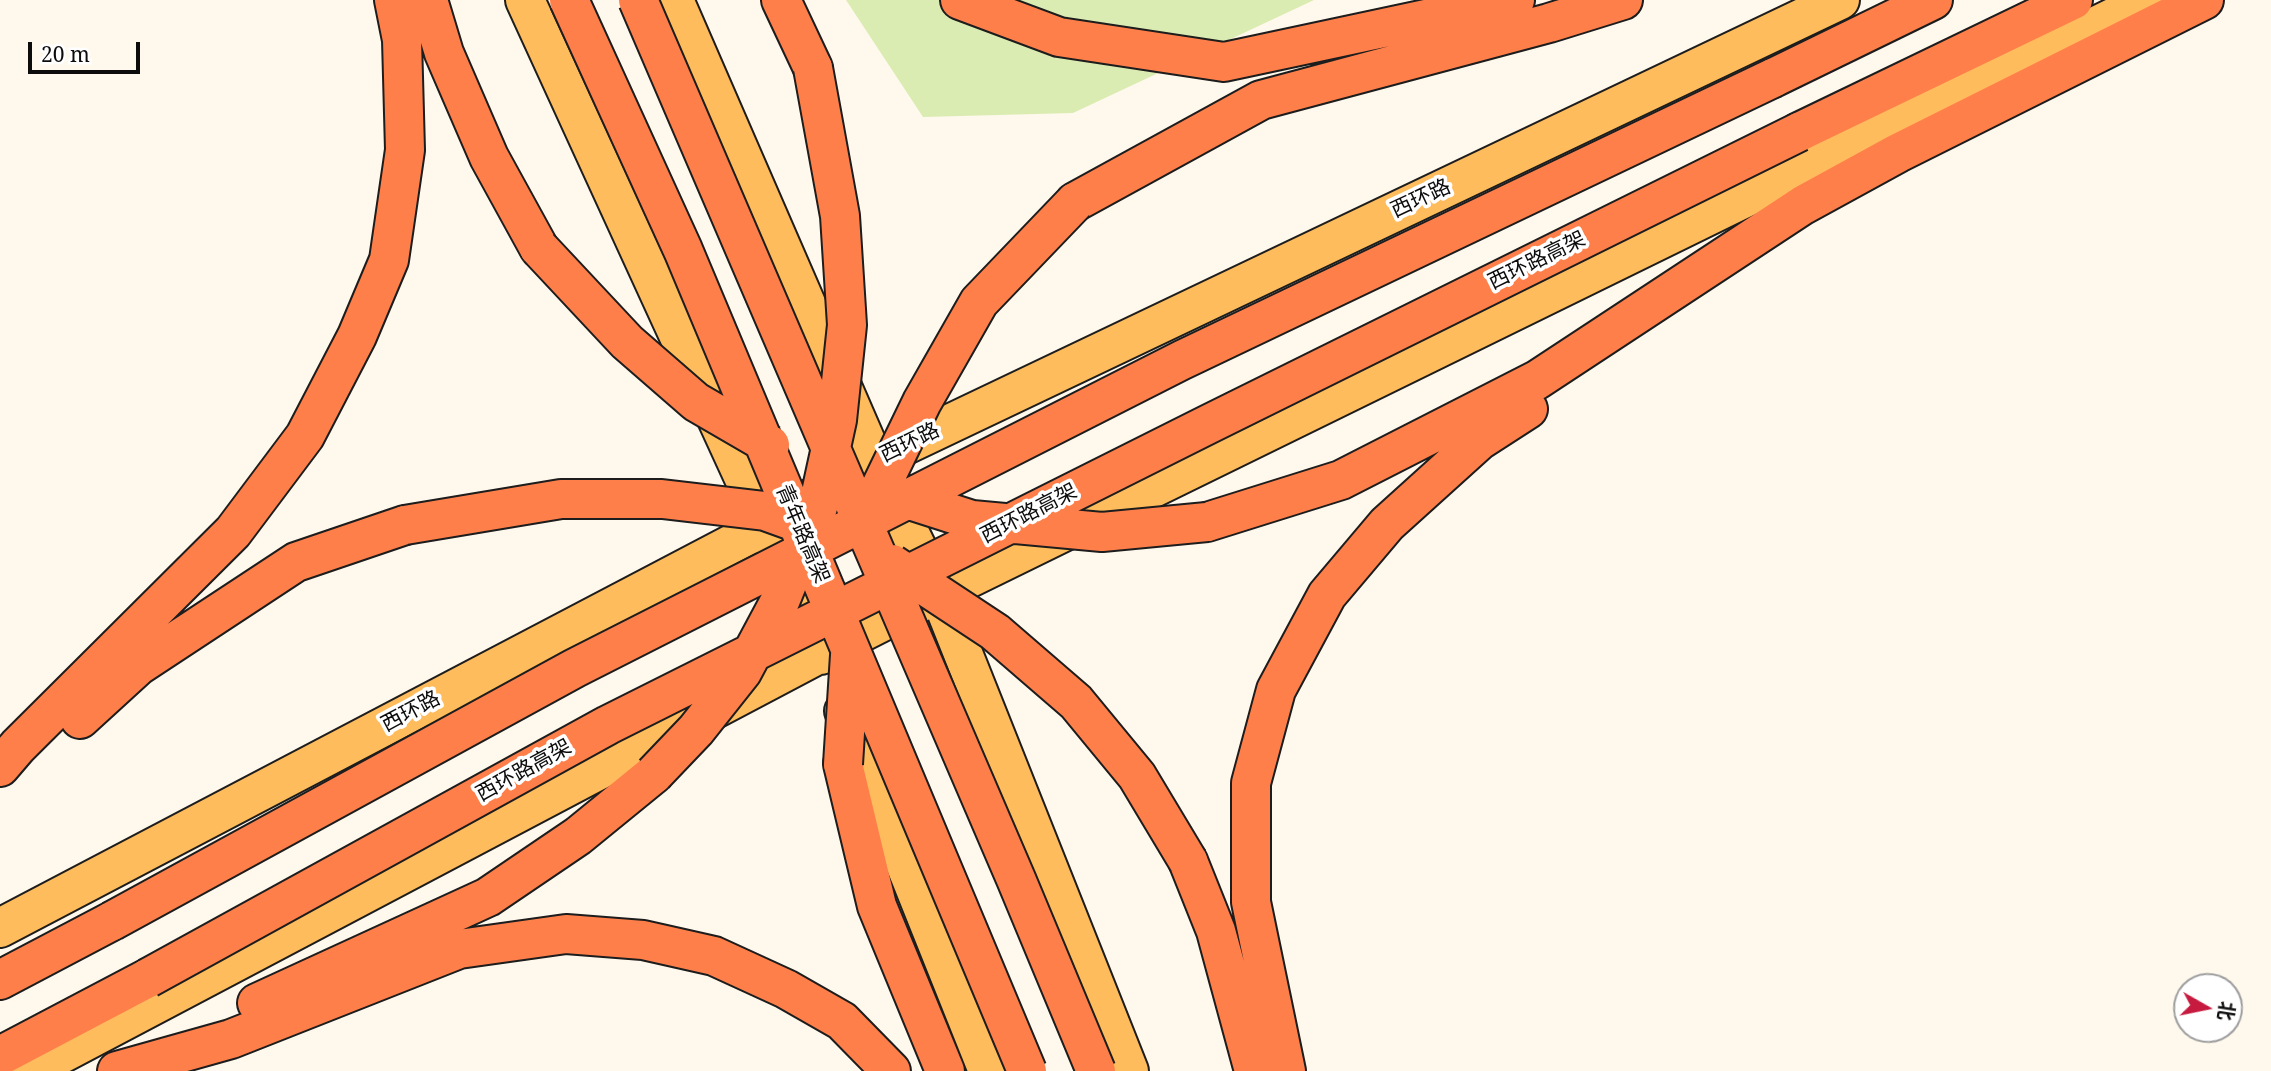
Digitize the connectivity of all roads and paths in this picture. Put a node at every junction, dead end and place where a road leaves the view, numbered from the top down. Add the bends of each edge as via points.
1 (394, 0) edge
2 (428, 0) edge
3 (525, 0) edge
4 (569, 0) edge
5 (638, 0) edge
6 (674, 0) edge
7 (781, 0) edge
8 (960, 0) edge
9 (1515, 0) edge
10 (1623, 0) edge
11 (1840, 0) edge
12 (1933, 0) edge
13 (2073, 0) edge
14 (2149, 0) edge
15 (2204, 0) edge
16 (1803, 205) junction
17 (874, 460) junction
18 (766, 526) junction
19 (939, 593) junction
20 (821, 653) junction
21 (0, 767) edge
22 (0, 792) edge
23 (0, 928) edge
24 (0, 980) edge
25 (0, 1056) edge
26 (29, 1071) edge
27 (115, 1071) edge
28 (891, 1071) edge
29 (945, 1071) edge
30 (988, 1071) edge
31 (1027, 1071) edge
32 (1096, 1071) edge
33 (1129, 1071) edge
34 (1254, 1071) edge
35 (1286, 1071) edge

1 - 21 highway via 401,40 405,150 389,260 357,336 305,436 233,532
2 - 16 highway, bridge via 444,52 489,157 539,248 627,342 696,402 785,454 866,487 972,520 1102,532 1207,522 1341,481 1537,380
3 - 18 main road
4 - 31 highway, 青年路高架, bridge via 682,250
5 - 32 highway, bridge
6 - 17 main road
7 - 27 highway, bridge via 813,68 841,216 846,325 836,420 818,507 781,599 743,672 654,774 578,836 488,897
8 - 9 highway via 1059,37 1224,62
10 - 29 highway, bridge via 1261,100 1076,202 979,302 922,402 872,505 852,621 843,764 877,906
11 - 17 main road, 西环路
12 - 24 highway, bridge via 1182,360 575,668
13 - 25 highway, 西环路高架, bridge via 1221,417 608,725
14 - 19 main road
15 - 16 highway
16 - 35 highway via 1659,323 1480,440 1387,524 1328,595 1276,690 1251,783 1251,902
17 - 18 main road, 西环路
17 - 19 main road
18 - 20 main road
18 - 23 main road, 西环路
19 - 20 main road
19 - 33 main road
20 - 26 main road
20 - 30 main road
22 - 34 highway, bridge via 138,666 296,562 405,525 561,499 662,499 765,511 841,538 905,570 995,632 1076,702 1137,776 1188,861 1216,931
27 - 28 highway via 231,1039 460,949 566,934 643,940 714,956 842,1021

